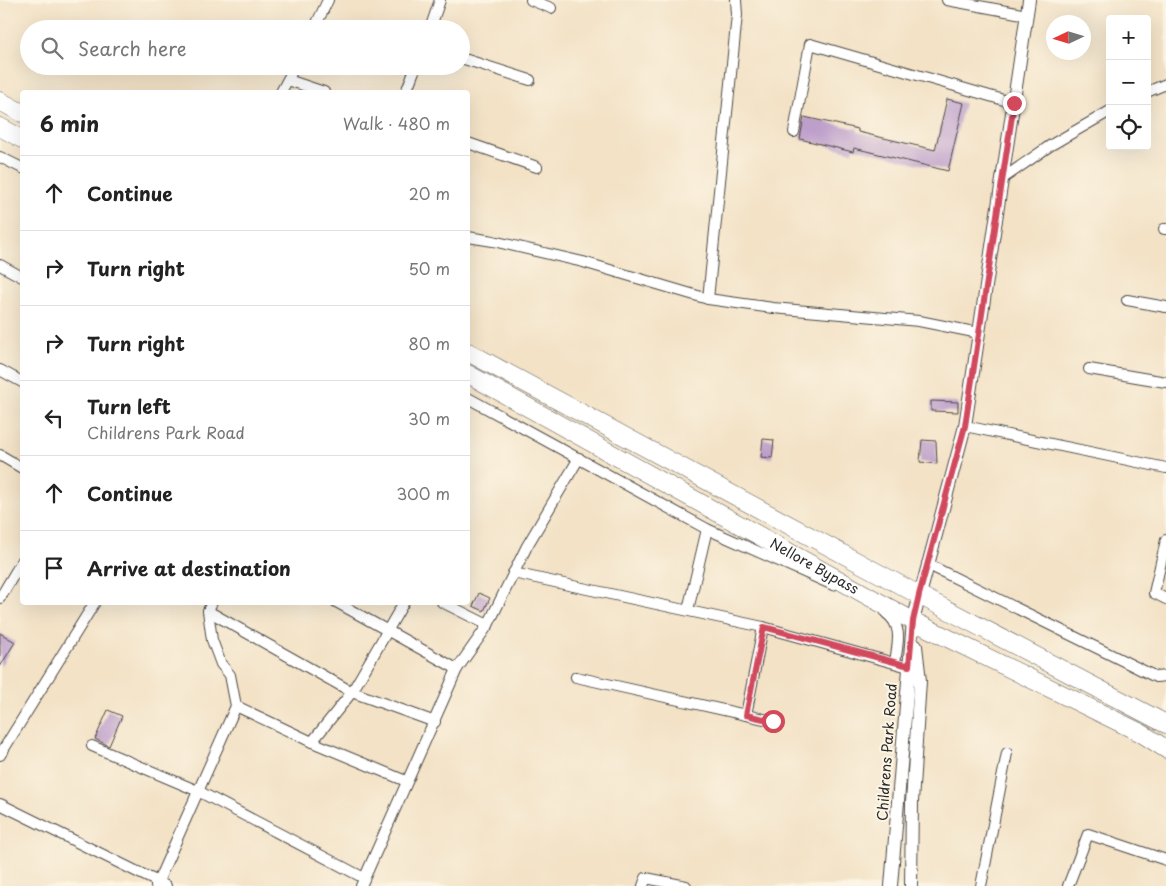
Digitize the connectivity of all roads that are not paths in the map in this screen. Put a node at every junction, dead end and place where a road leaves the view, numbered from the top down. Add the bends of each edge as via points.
1 (328, 0) edge
2 (440, 0) edge
3 (531, 0) edge
4 (736, 0) edge
5 (947, 0) edge
6 (1029, 0) edge
7 (551, 8) dead end
8 (1027, 15) junction
9 (318, 20) edge
10 (433, 20) edge
11 (470, 61) edge
12 (290, 75) edge
13 (413, 75) edge
14 (288, 80) junction
15 (530, 80) dead end
16 (1166, 84) edge
17 (282, 90) edge
18 (318, 90) edge
19 (407, 90) edge
20 (1151, 90) edge
21 (0, 101) edge
22 (1014, 103) junction
23 (20, 111) edge
24 (1106, 112) edge
25 (0, 127) edge
26 (794, 132) dead end
27 (20, 138) edge
28 (470, 144) edge
29 (0, 157) edge
30 (20, 167) edge
31 (538, 167) dead end
32 (1002, 179) junction
33 (470, 237) edge
34 (0, 265) edge
35 (20, 276) edge
36 (708, 299) junction
37 (1127, 300) dead end
38 (1166, 307) edge
39 (979, 333) junction
40 (470, 353) edge
41 (1089, 369) dead end
42 (0, 370) edge
43 (470, 375) edge
44 (20, 381) edge
45 (1166, 382) edge
46 (470, 399) edge
47 (965, 426) junction
48 (0, 455) edge
49 (579, 458) junction
50 (20, 467) edge
51 (1166, 468) edge
52 (707, 528) junction
53 (1166, 543) edge
54 (20, 564) edge
55 (927, 564) junction
56 (513, 573) junction
57 (919, 595) junction
58 (0, 597) edge
59 (1166, 599) edge
60 (93, 605) edge
61 (342, 605) edge
62 (402, 605) edge
63 (448, 605) edge
64 (210, 607) edge
65 (688, 610) junction
66 (913, 621) junction
67 (488, 625) junction
68 (764, 627) junction
69 (389, 630) junction
70 (895, 662) junction
71 (914, 668) junction
72 (457, 669) junction
73 (576, 676) dead end
74 (1166, 676) edge
75 (352, 692) junction
76 (236, 706) junction
77 (746, 715) junction
78 (773, 721) dead end
79 (435, 722) junction
80 (1166, 724) edge
81 (312, 742) junction
82 (92, 746) dead end
83 (1166, 749) edge
84 (1007, 753) dead end
85 (0, 755) edge
86 (406, 781) junction
87 (198, 791) junction
88 (0, 804) edge
89 (1166, 860) edge
90 (363, 882) edge
91 (160, 885) edge
92 (643, 886) edge
93 (686, 886) edge
94 (891, 886) edge
95 (911, 886) edge
96 (981, 886) edge
97 (1068, 886) edge

1 - 9 street
2 - 10 street
3 - 7 street
4 - 36 street
5 - 8 street
6 - 8 street, Childrens Park Road
8 - 22 street, Childrens Park Road
11 - 15 street
12 - 14 street
13 - 19 street
14 - 17 street
14 - 18 street
16 - 20 street
21 - 23 highway
22 - 26 street via 810,44
22 - 32 street, Childrens Park Road
24 - 32 street
25 - 27 highway
28 - 31 street
29 - 30 street
32 - 39 street, Childrens Park Road
33 - 36 street via 583,262
34 - 35 street
36 - 39 street via 919,321
37 - 38 street
39 - 47 street, Childrens Park Road
40 - 57 highway, Nellore Bypass
41 - 45 street
42 - 44 street
43 - 66 highway, Nellore Bypass
46 - 49 street
47 - 51 street
47 - 55 street, Childrens Park Road
48 - 50 street
49 - 52 street
49 - 56 street
52 - 65 street
52 - 70 street via 870,602 894,619 899,634
53 - 59 street via 1154,593
54 - 58 street
55 - 57 street, Childrens Park Road
55 - 74 street via 1156,677
56 - 65 street
56 - 67 street
57 - 66 street, Childrens Park Road
57 - 80 highway, Nellore Bypass
60 - 85 street
61 - 69 street
62 - 69 street
63 - 67 street
64 - 75 street
64 - 76 street via 212,640 221,664 230,676
65 - 68 street
66 - 71 street, Childrens Park Road
66 - 83 highway, Nellore Bypass via 1140,733
67 - 72 street
68 - 70 street
68 - 77 street
69 - 72 street
69 - 75 street
70 - 71 street
71 - 94 street, Childrens Park Road
71 - 95 street, Childrens Park Road
72 - 79 street
73 - 77 street
75 - 79 street
75 - 81 street
76 - 81 street
76 - 87 street
77 - 78 street
79 - 86 street
81 - 86 street
82 - 87 street
84 - 96 street
86 - 90 street
87 - 90 street
87 - 91 street
88 - 91 street
89 - 97 street via 1088,834
92 - 93 street via 646,878

